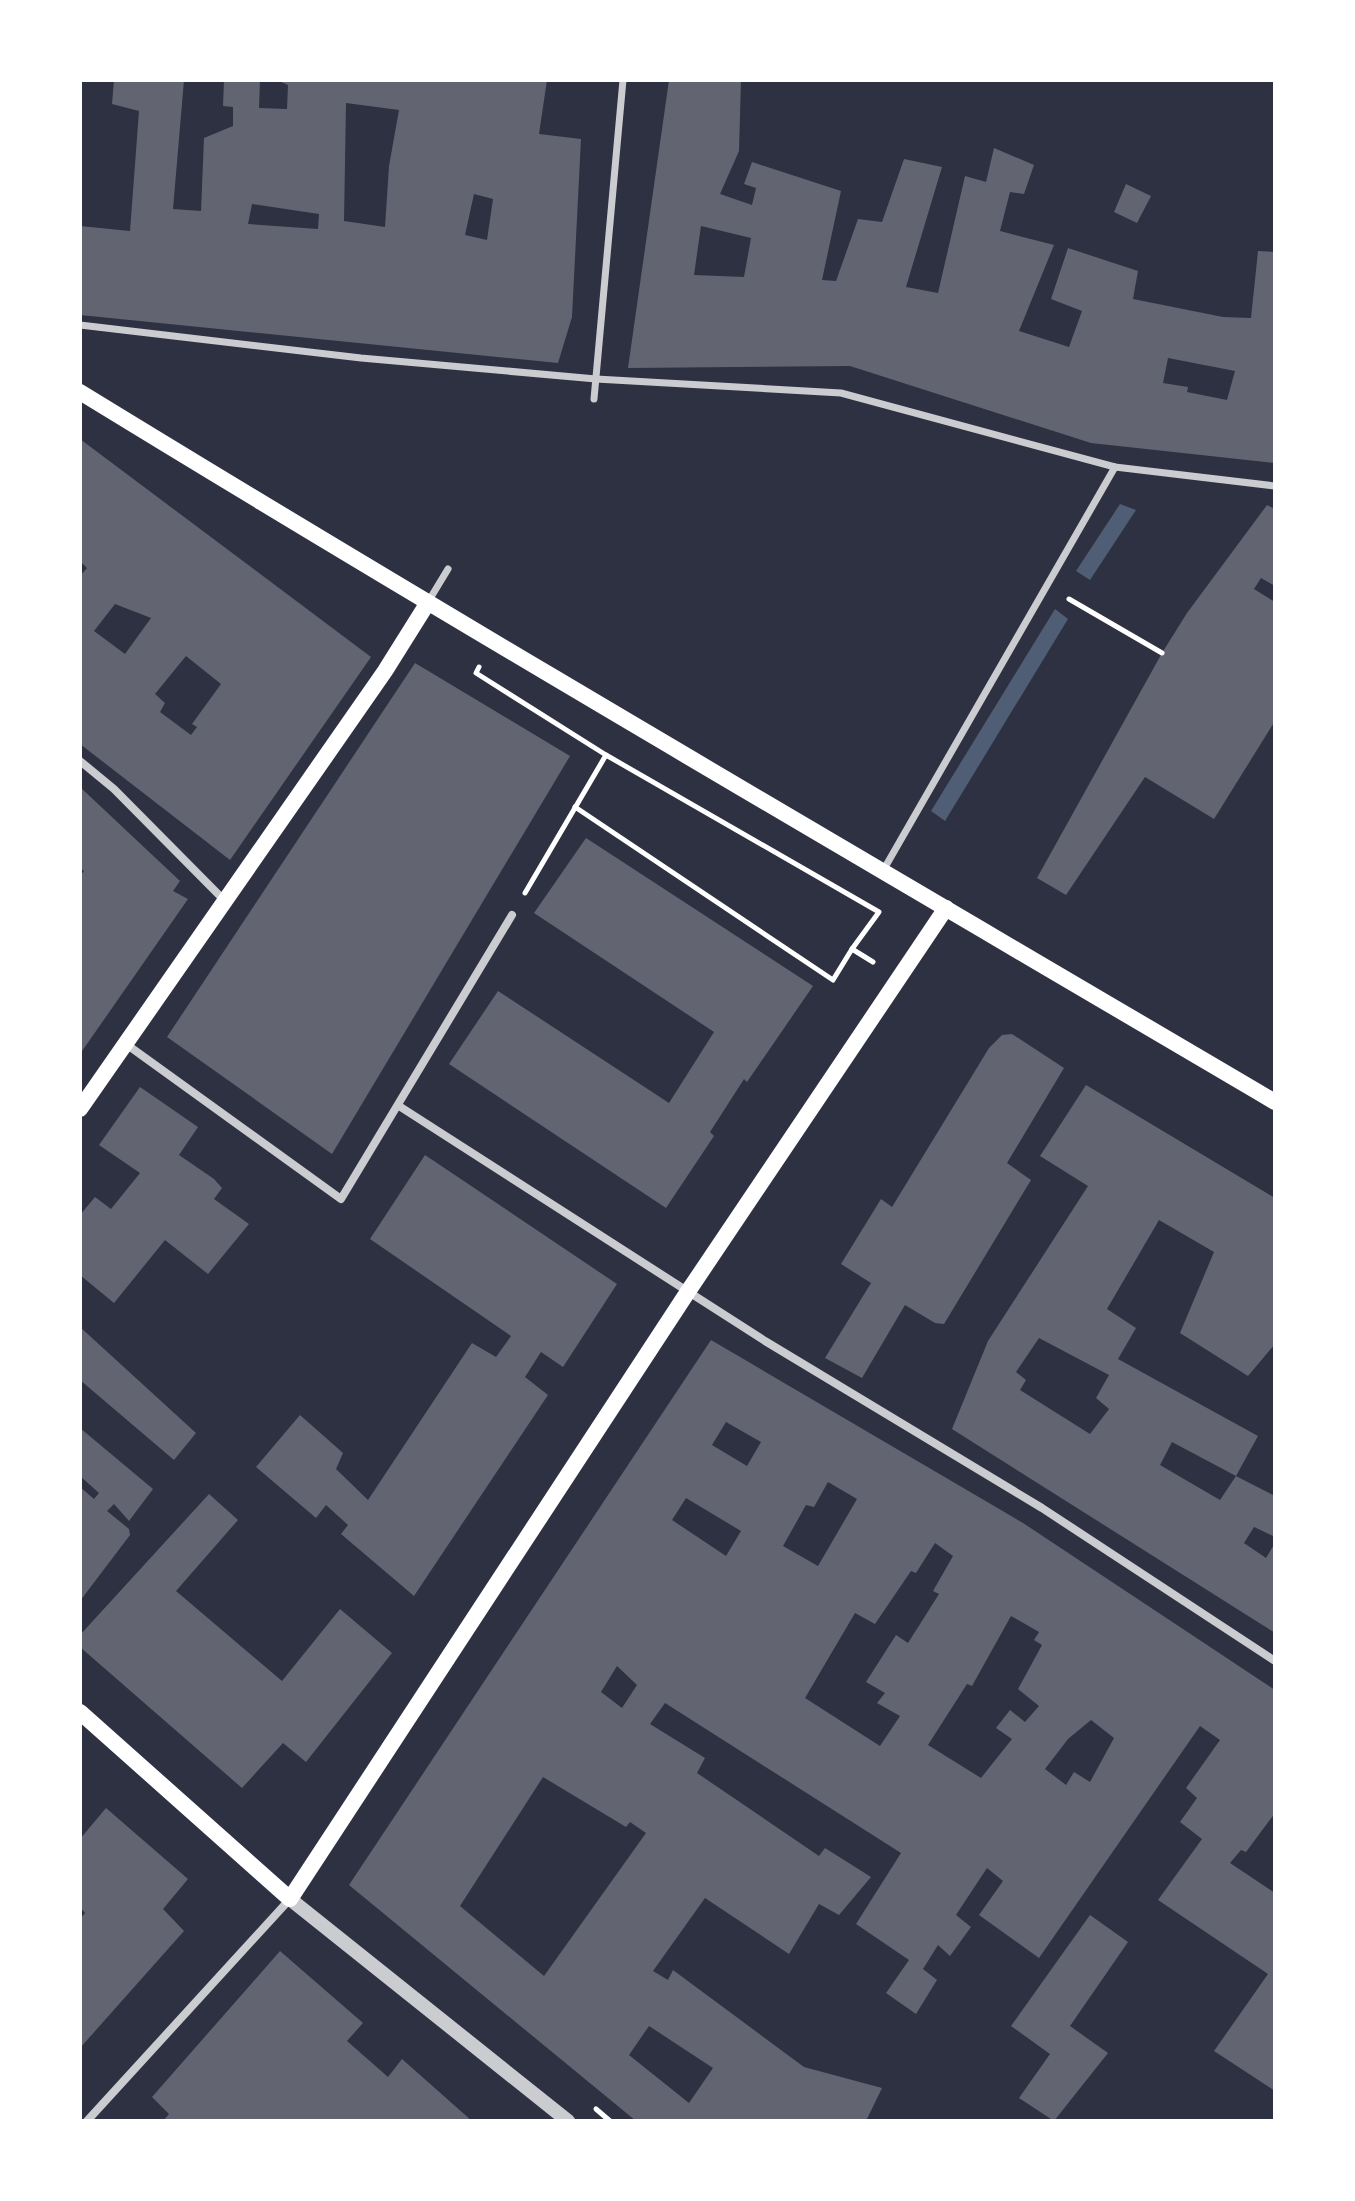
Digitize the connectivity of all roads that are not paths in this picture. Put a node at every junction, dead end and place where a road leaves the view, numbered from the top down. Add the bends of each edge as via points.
1 (623, 80) edge
2 (80, 325) edge
3 (596, 379) junction
4 (80, 392) edge
5 (594, 399) dead end
6 (1115, 467) junction
7 (1101, 472) dead end
8 (1275, 486) edge
9 (448, 569) dead end
10 (427, 604) junction
11 (80, 761) edge
12 (884, 869) junction
13 (223, 899) junction
14 (946, 908) junction
15 (512, 915) road end
16 (125, 1044) junction
17 (1275, 1102) edge
18 (399, 1106) junction
19 (80, 1109) edge
20 (689, 1290) junction
21 (1275, 1661) edge
22 (80, 1712) edge
23 (290, 1899) junction
24 (87, 2121) edge
25 (568, 2121) edge

1 - 3 street
2 - 3 street
3 - 5 street
3 - 6 street via 841,393
4 - 10 main road
6 - 7 street
6 - 8 street
6 - 12 street
9 - 10 street
10 - 12 main road
10 - 13 main road
11 - 13 street
12 - 14 main road
13 - 16 main road
14 - 17 main road
14 - 20 main road
15 - 18 street
16 - 18 street via 341,1199
16 - 19 main road
18 - 20 street
20 - 21 street via 1042,1508
20 - 23 main road
22 - 23 main road
23 - 24 street
23 - 25 street

